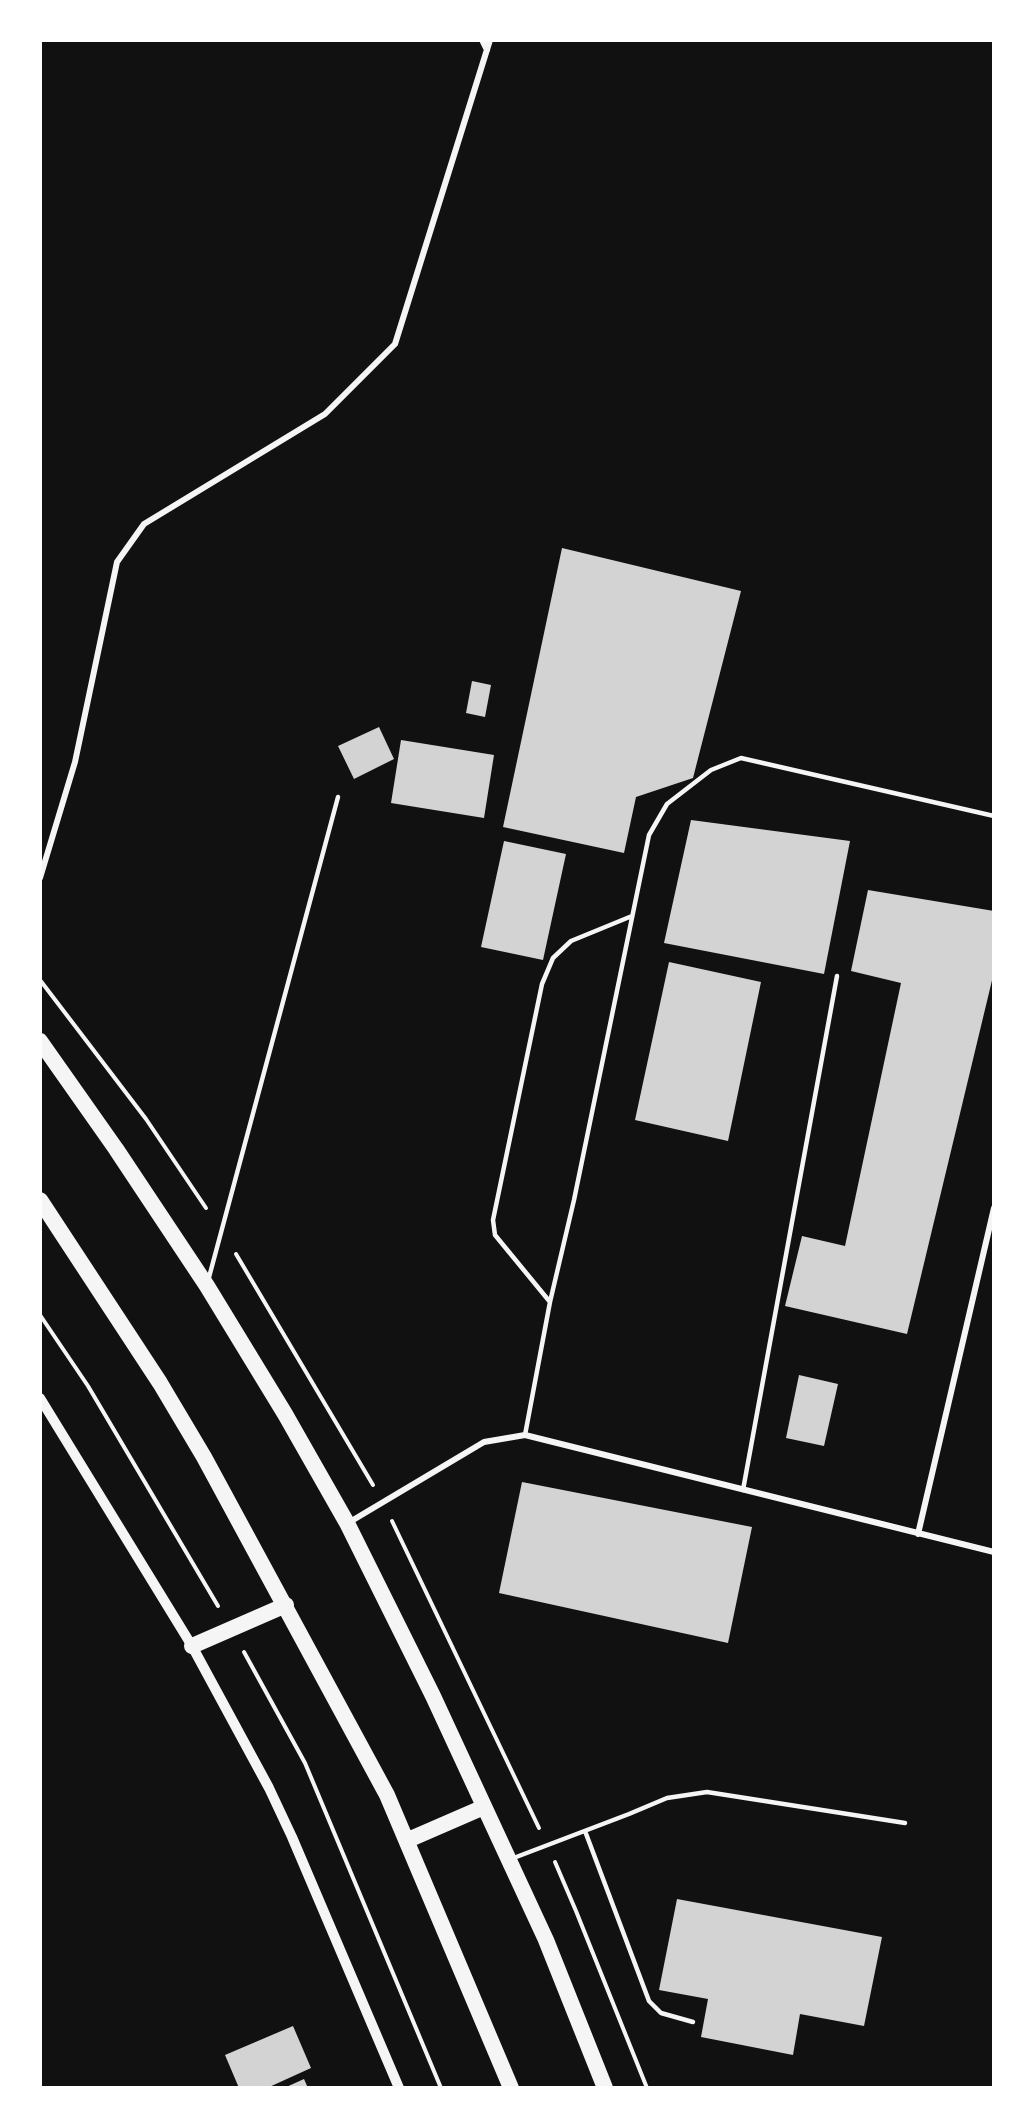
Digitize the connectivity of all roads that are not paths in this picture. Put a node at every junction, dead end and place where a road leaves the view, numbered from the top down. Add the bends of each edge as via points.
1 (482, 40) edge
2 (490, 40) edge
3 (487, 50) junction
4 (338, 797) dead end
5 (993, 816) edge
6 (40, 878) edge
7 (632, 916) junction
8 (837, 976) dead end
9 (40, 1041) edge
10 (40, 1200) edge
11 (993, 1208) edge
12 (207, 1286) junction
13 (550, 1302) junction
14 (40, 1398) edge
15 (525, 1435) junction
16 (743, 1490) junction
17 (347, 1523) junction
18 (918, 1534) junction
19 (993, 1552) edge
20 (286, 1605) junction
21 (192, 1646) junction
22 (484, 1807) junction
23 (905, 1823) dead end
24 (585, 1831) junction
25 (408, 1840) junction
26 (508, 1860) junction
27 (693, 2022) dead end
28 (399, 2088) edge
29 (511, 2088) edge
30 (605, 2088) edge

1 - 3 street
2 - 3 street
3 - 6 street via 395,344 325,414 144,524 117,562 75,762
4 - 12 lane
5 - 7 lane via 741,758 711,770 667,804 649,835
7 - 13 lane
7 - 13 lane via 571,941 553,958 542,984 493,1220 495,1235
8 - 16 lane
9 - 12 highway
10 - 20 highway via 160,1383
11 - 18 street
12 - 17 highway
13 - 15 lane
14 - 21 street
15 - 16 street
15 - 17 street via 484,1442
16 - 18 street
17 - 22 highway
18 - 19 street
20 - 21 highway
20 - 25 highway
21 - 28 street via 292,1837
22 - 25 highway
22 - 26 highway
23 - 24 lane via 707,1792 667,1798
24 - 26 lane
24 - 27 lane via 649,2001 661,2013
25 - 29 highway
26 - 30 highway via 546,1940

